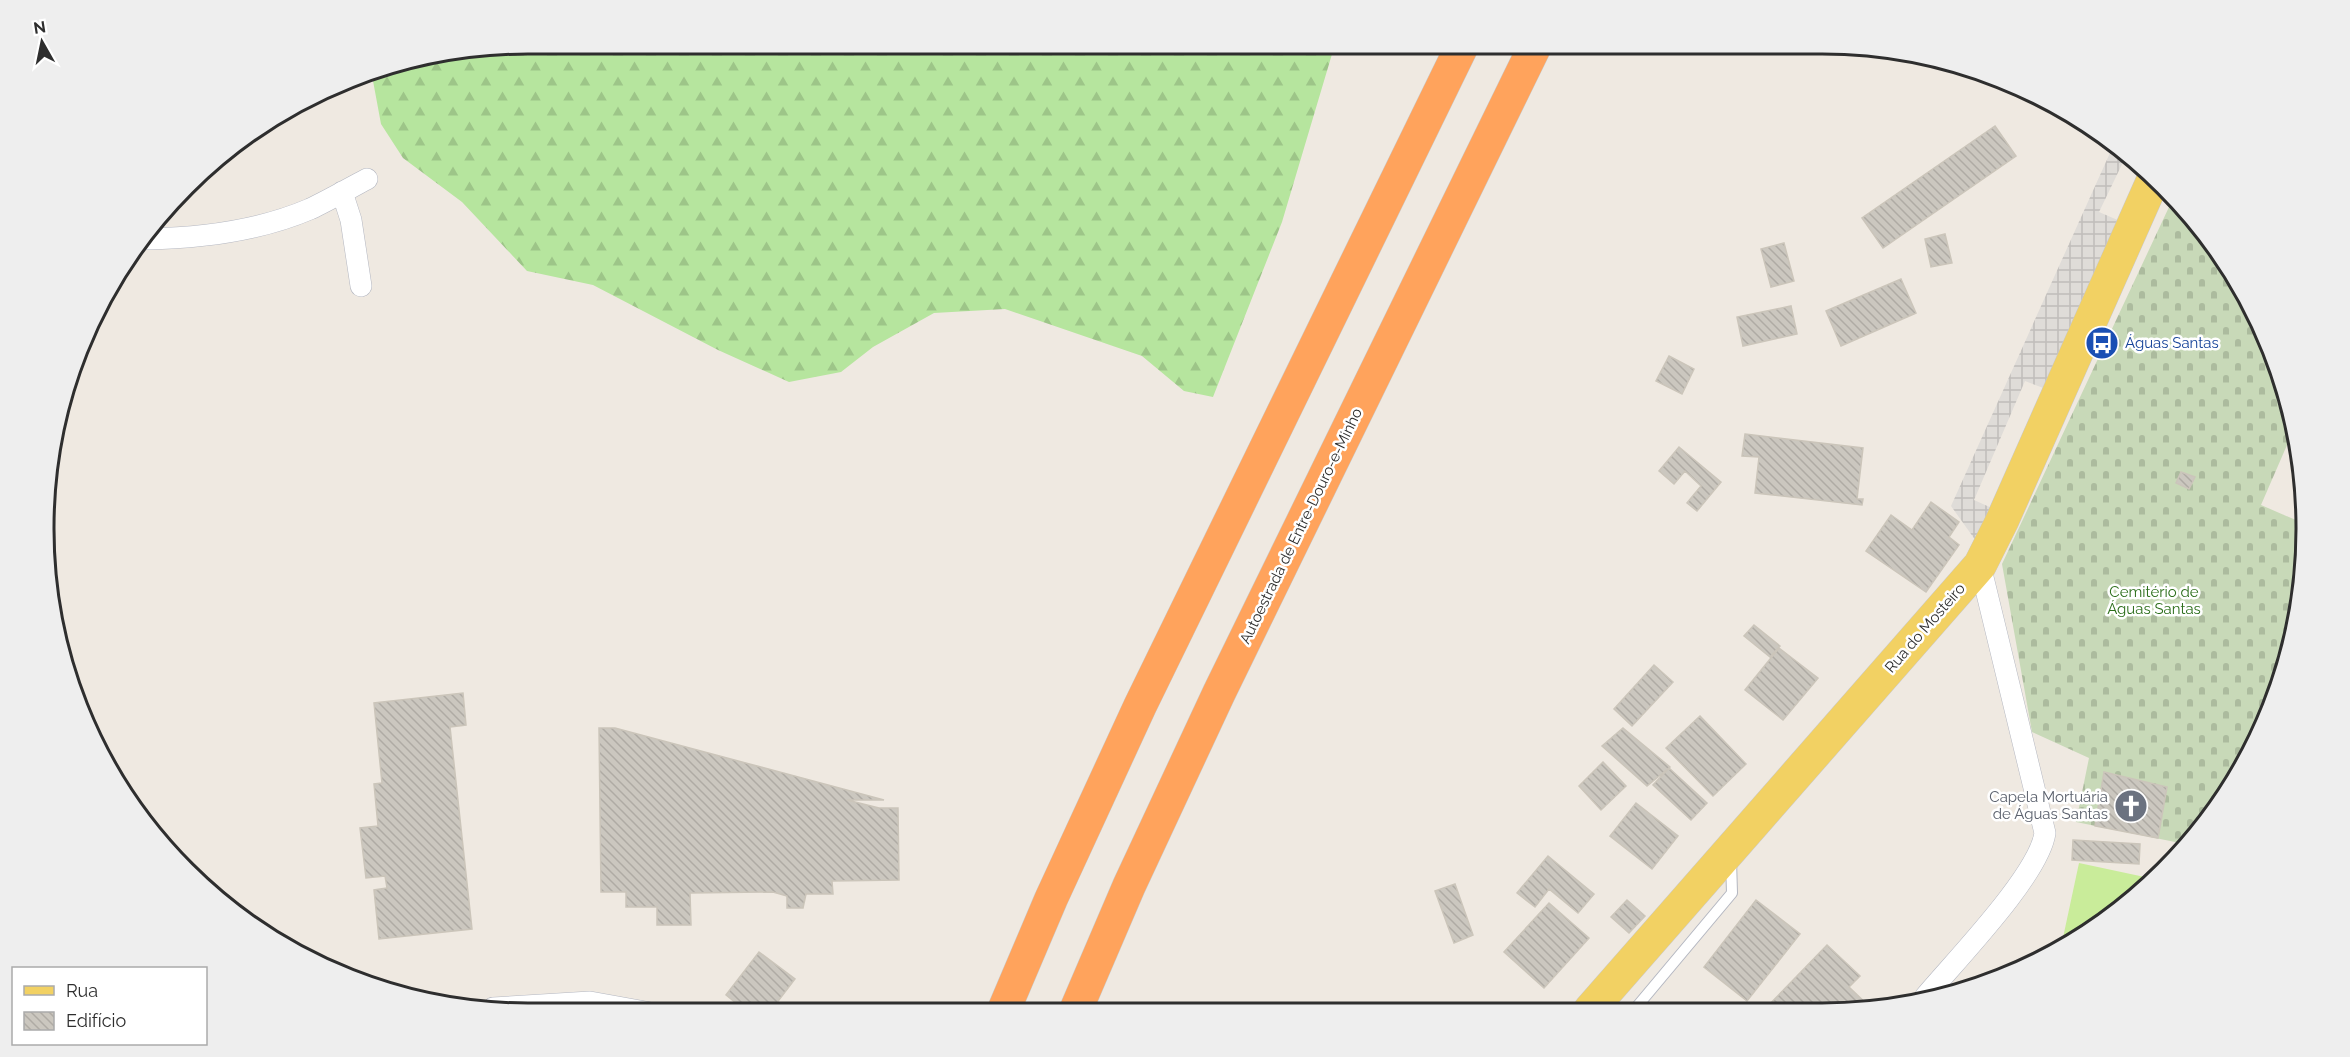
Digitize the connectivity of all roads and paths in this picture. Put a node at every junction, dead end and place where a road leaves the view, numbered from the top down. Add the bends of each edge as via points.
1 (1457, 54) edge
2 (1531, 54) edge
3 (367, 179) dead end
4 (2150, 187) edge
5 (342, 192) junction
6 (153, 239) edge
7 (361, 286) dead end
8 (1980, 565) junction
9 (1731, 851) junction
10 (1931, 990) edge
11 (574, 1003) edge
12 (596, 1003) edge
13 (1007, 1003) edge
14 (1079, 1003) edge
15 (1596, 1003) edge
16 (1640, 1003) edge

1 - 13 highway via 1140,706
2 - 14 highway, Autoestrada de Entre-Douro-e-Minho via 1214,704
3 - 5 street
4 - 8 main road, Rua do Mosteiro
5 - 6 street via 276,220 203,235
5 - 7 street via 351,220
8 - 9 main road, Rua do Mosteiro
8 - 10 street via 2045,832 2043,844 2024,878
9 - 15 main road, Rua do Mosteiro
9 - 16 lane via 1732,893
11 - 12 street

